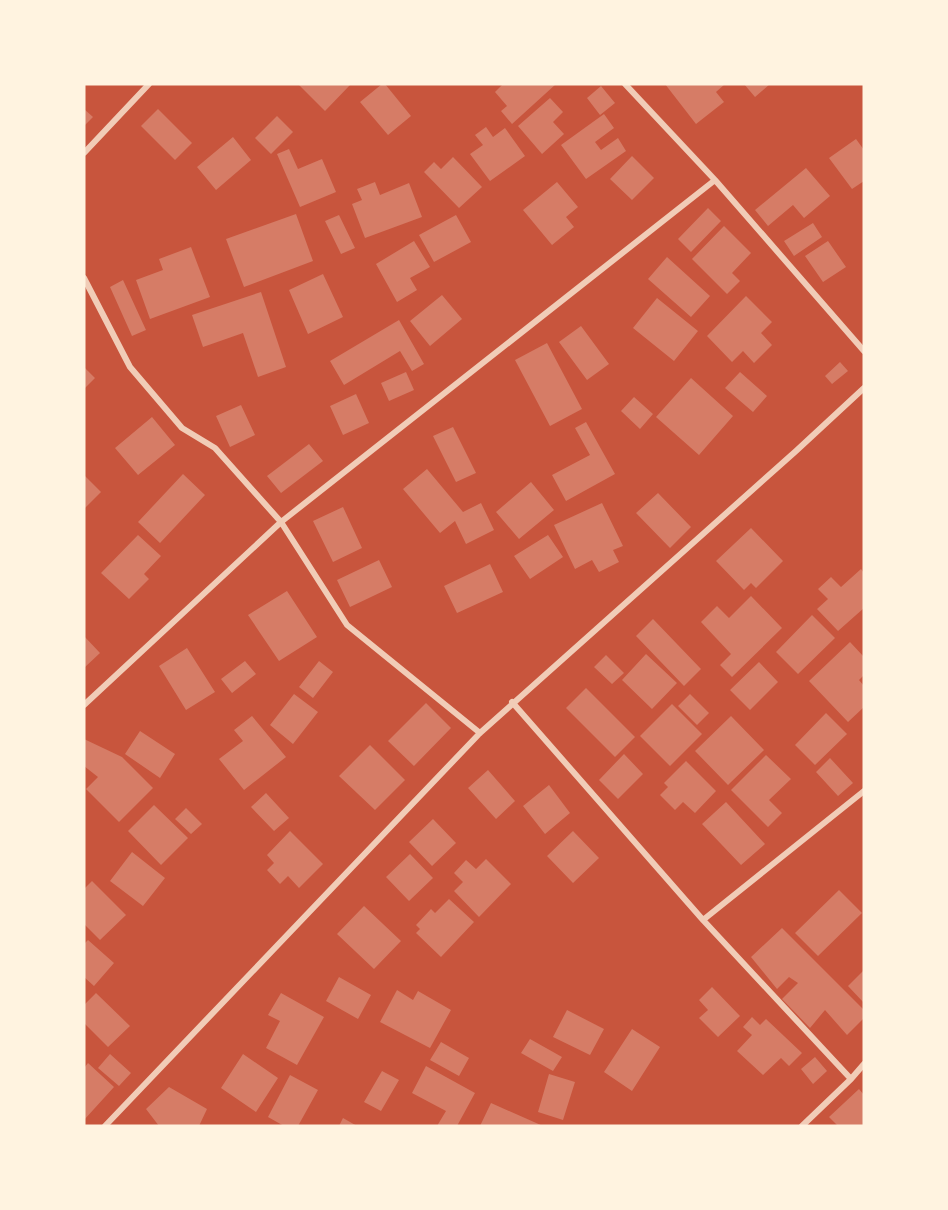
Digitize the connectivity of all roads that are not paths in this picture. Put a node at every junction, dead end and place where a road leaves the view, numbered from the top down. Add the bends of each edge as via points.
1 (148, 84) edge
2 (625, 84) edge
3 (84, 153) edge
4 (715, 180) junction
5 (84, 278) edge
6 (864, 351) edge
7 (864, 387) edge
8 (281, 522) junction
9 (512, 702) junction
10 (84, 705) edge
11 (480, 733) junction
12 (864, 791) edge
13 (703, 920) junction
14 (864, 1064) edge
15 (851, 1080) junction
16 (105, 1126) edge
17 (802, 1126) edge

1 - 3 street
2 - 4 street
4 - 6 street
4 - 8 street
5 - 8 street via 130,367 183,428 215,448
7 - 9 street
8 - 10 street
8 - 11 street via 347,625
9 - 11 street
9 - 13 street
11 - 16 street
12 - 13 street
13 - 15 street
14 - 15 street
15 - 17 street

